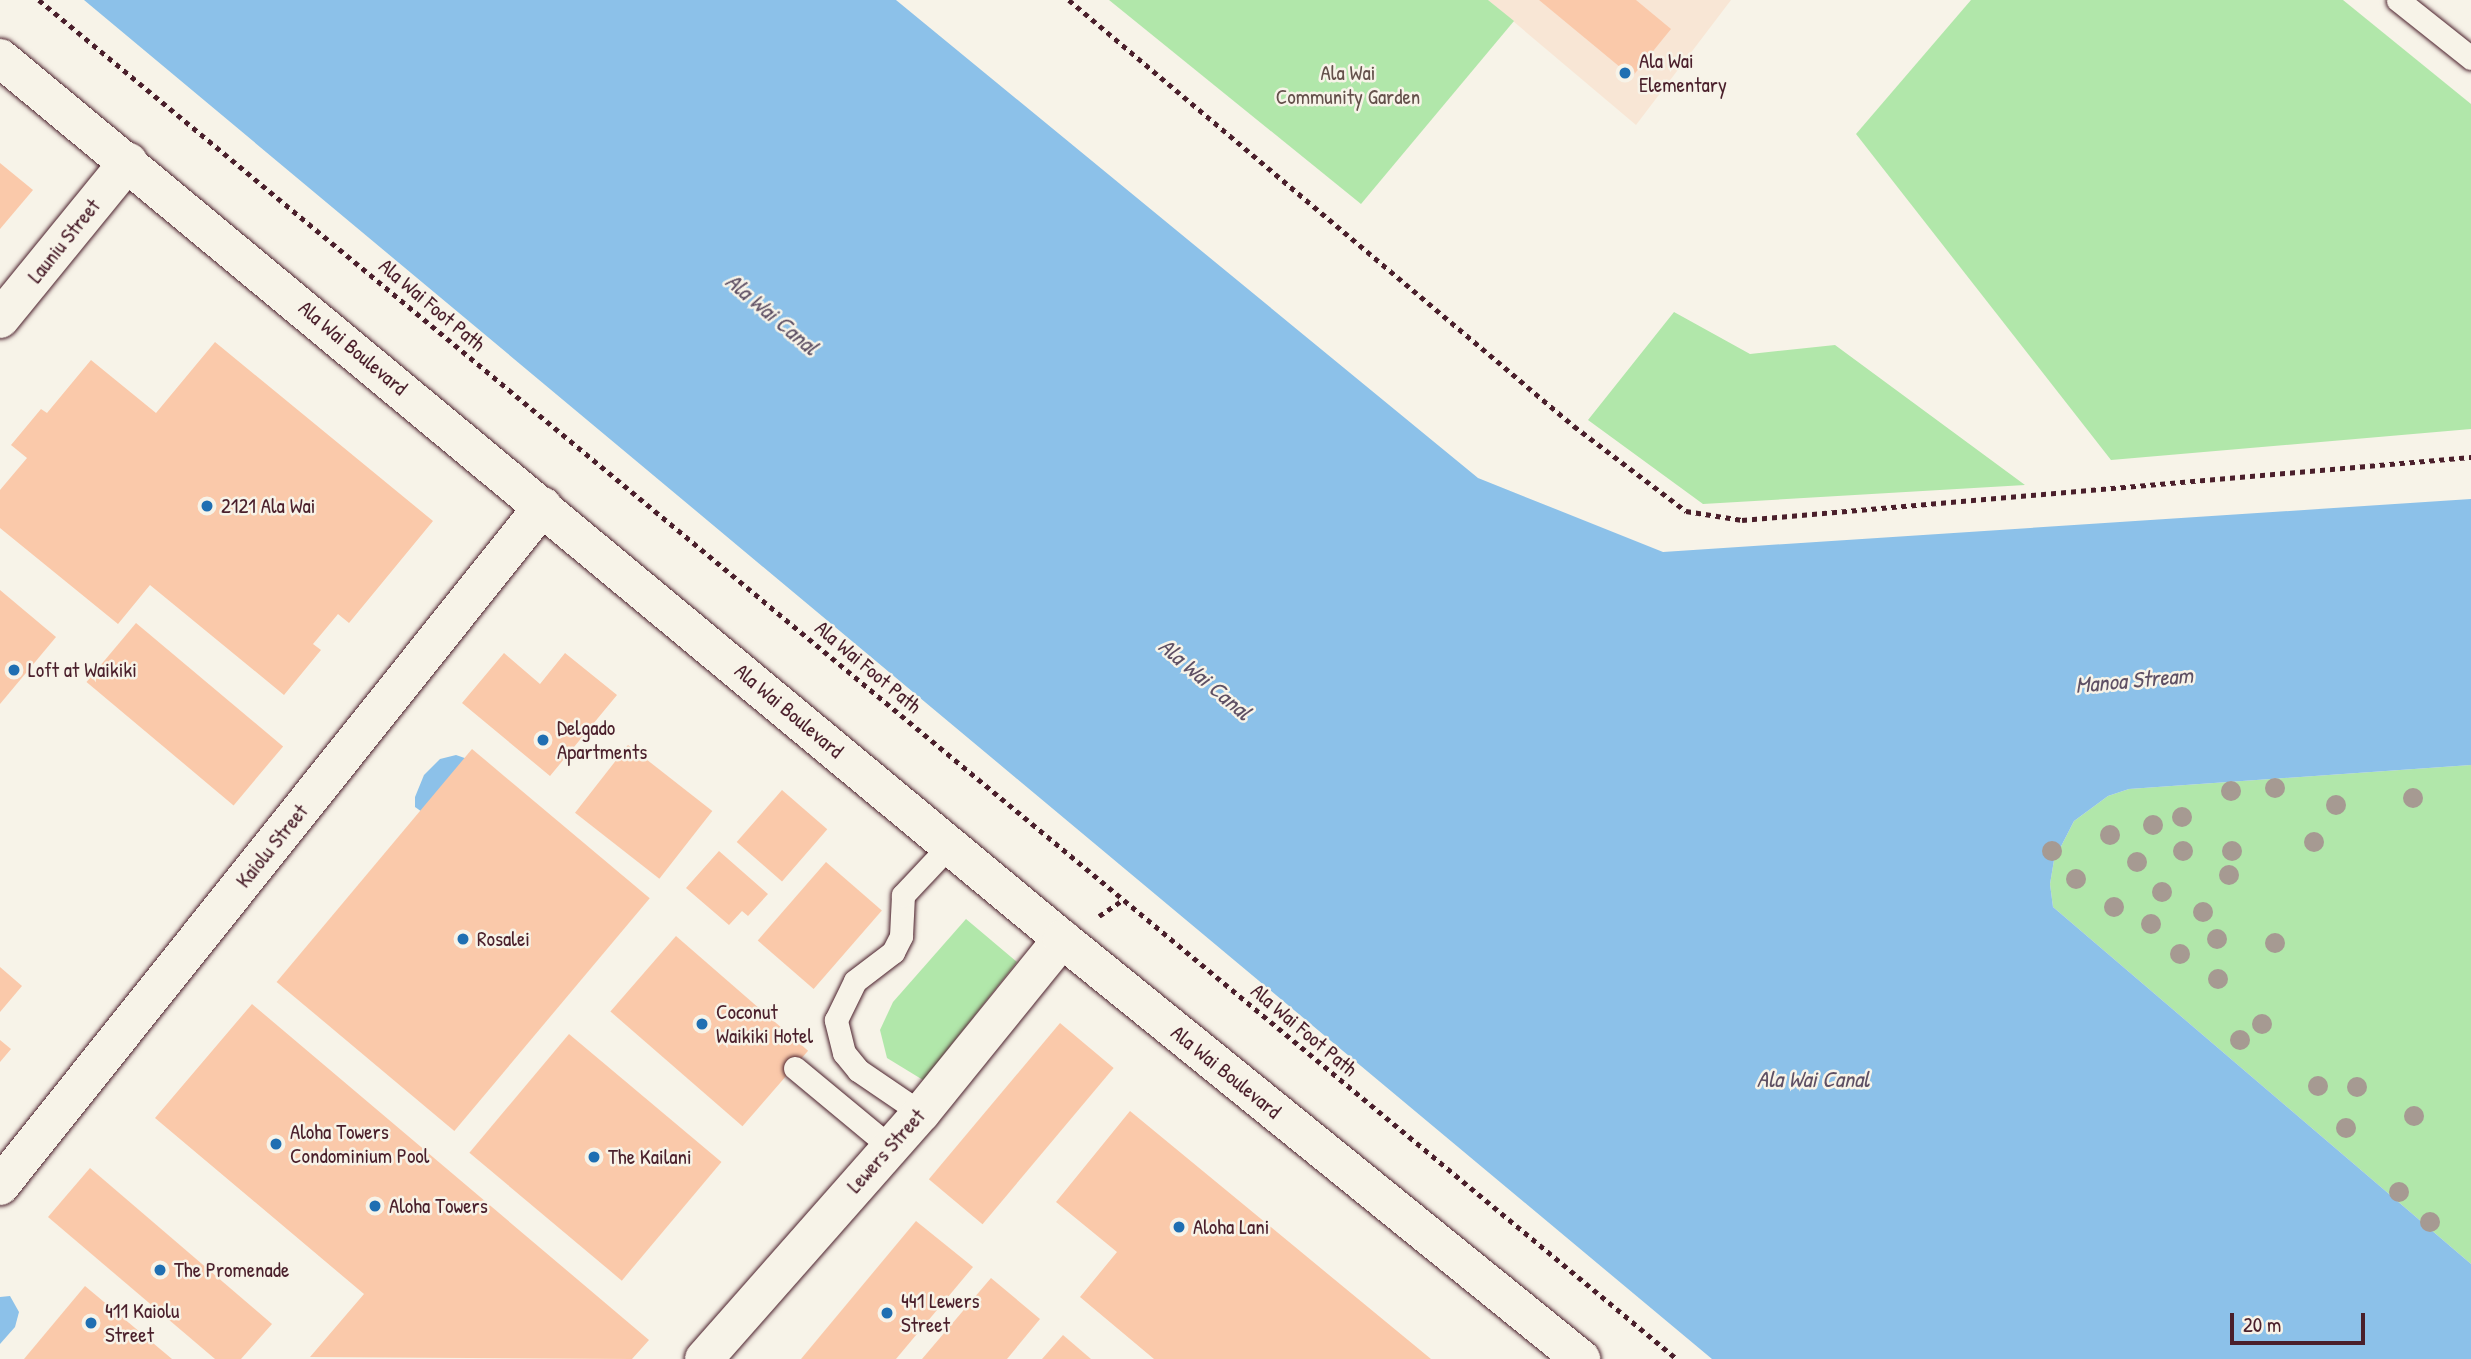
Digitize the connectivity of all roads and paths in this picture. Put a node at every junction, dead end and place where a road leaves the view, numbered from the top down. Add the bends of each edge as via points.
1 (39, 0) edge
2 (1069, 0) edge
3 (2398, 0) edge
4 (0, 58) edge
5 (2471, 58) edge
6 (128, 162) junction
7 (0, 319) edge
8 (2471, 457) edge
9 (544, 506) junction
10 (950, 845) junction
11 (1062, 939) junction
12 (795, 1068) dead end
13 (921, 1112) junction
14 (889, 1146) junction
15 (0, 1186) edge
16 (704, 1359) edge
17 (1581, 1359) edge
18 (1676, 1359) edge

1 - 18 path, Ala Wai Foot Path
2 - 8 path via 1574,426 1686,511 1742,520
3 - 5 lane
4 - 6 main road, Ala Wai Boulevard
6 - 7 main road, Launiu Street
6 - 9 main road, Ala Wai Boulevard
9 - 10 main road, Ala Wai Boulevard
9 - 15 main road, Kaiolu Street
10 - 11 main road, Ala Wai Boulevard
10 - 13 lane via 903,895 901,936 893,952 855,981 836,1020 844,1053 858,1070
11 - 13 main road, Lewers Street
11 - 17 main road, Ala Wai Boulevard
12 - 14 lane
13 - 14 main road, Lewers Street
14 - 16 main road, Lewers Street

